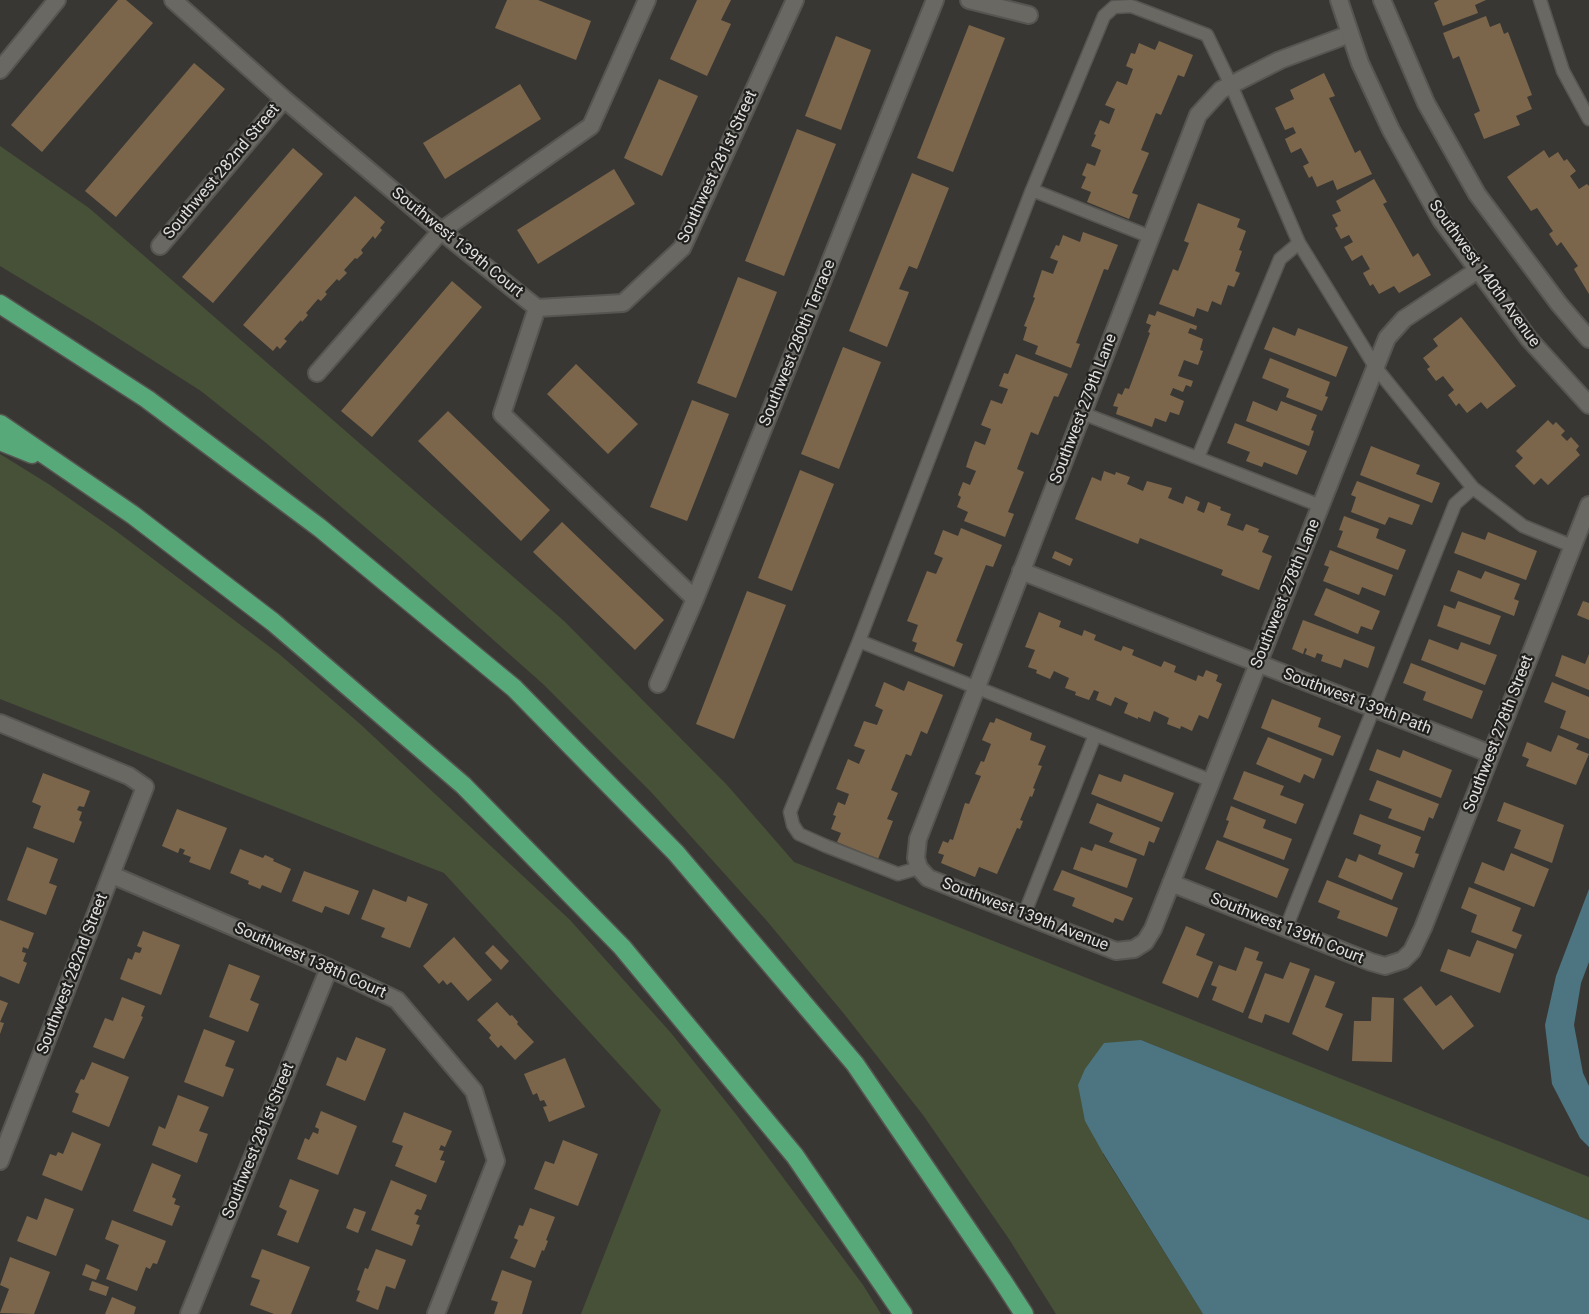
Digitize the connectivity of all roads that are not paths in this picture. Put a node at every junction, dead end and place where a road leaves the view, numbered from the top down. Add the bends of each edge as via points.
1 (57, 0) edge
2 (173, 0) edge
3 (648, 0) edge
4 (795, 0) edge
5 (935, 0) edge
6 (969, 0) edge
7 (1339, 0) edge
8 (1382, 0) edge
9 (1540, 0) edge
10 (1029, 15) dead end
11 (1350, 34) junction
12 (0, 70) edge
13 (1231, 85) junction
14 (284, 99) junction
15 (1589, 118) edge
16 (1032, 190) junction
17 (441, 231) junction
18 (1151, 237) junction
19 (1299, 243) junction
20 (159, 246) dead end
21 (1478, 270) junction
22 (0, 304) edge
23 (537, 308) junction
24 (1589, 339) edge
25 (1376, 368) junction
26 (317, 373) dead end
27 (1589, 405) edge
28 (1082, 413) junction
29 (0, 424) edge
30 (0, 441) edge
31 (1198, 457) junction
32 (71, 471) junction
33 (1473, 488) junction
34 (1589, 505) edge
35 (1321, 506) junction
36 (1572, 546) junction
37 (1022, 571) junction
38 (695, 599) junction
39 (859, 641) junction
40 (1258, 663) junction
41 (658, 684) dead end
42 (976, 688) junction
43 (1373, 708) junction
44 (0, 723) edge
45 (1095, 735) junction
46 (1491, 754) junction
47 (1212, 781) junction
48 (919, 868) junction
49 (112, 875) junction
50 (1171, 883) junction
51 (1024, 915) junction
52 (1286, 928) junction
53 (1134, 950) joint
54 (1403, 960) joint
55 (329, 968) junction
56 (0, 1161) edge
57 (189, 1314) edge
58 (436, 1314) edge
59 (903, 1314) edge
60 (1024, 1314) edge

1 - 12 street
2 - 14 street, Southwest 139th Court
3 - 17 street via 591,126
4 - 23 street, Southwest 281st Street via 682,248 623,303
5 - 38 street, Southwest 280th Terrace
6 - 10 street
7 - 11 street, Southwest 140th Avenue
8 - 24 street via 1426,103 1477,194
9 - 15 lane via 1563,71
11 - 13 street, Southwest 279th Lane via 1280,60
11 - 21 street, Southwest 140th Avenue via 1391,130 1441,220
13 - 16 lane via 1207,35 1131,6 1114,7 1104,16
13 - 18 street, Southwest 279th Lane via 1221,90 1198,115
13 - 19 lane
14 - 17 street, Southwest 139th Court
14 - 20 street, Southwest 282nd Street
16 - 18 lane
16 - 39 lane
17 - 23 street, Southwest 139th Court
17 - 26 street
18 - 28 street, Southwest 279th Lane
19 - 25 lane
19 - 31 lane via 1280,259
21 - 25 street, Southwest 278th Lane via 1404,319 1387,338
21 - 27 street, Southwest 140th Avenue via 1529,339
22 - 60 highway via 147,399 311,521 514,688 676,853 855,1064
23 - 38 street, Southwest 139th Court via 501,414
25 - 33 lane
25 - 35 street, Southwest 278th Lane
28 - 31 lane
28 - 37 street, Southwest 279th Lane
29 - 32 highway
30 - 32 highway
31 - 35 lane
32 - 59 highway via 273,622 463,785 622,947 795,1156
33 - 36 lane via 1522,526
33 - 43 lane via 1455,504
34 - 36 street, Southwest 278th Street
35 - 40 street, Southwest 278th Lane
36 - 46 street, Southwest 278th Street
37 - 40 street, Southwest 139th Path
37 - 42 street, Southwest 279th Lane
38 - 41 street, Southwest 280th Terrace
39 - 42 lane
39 - 48 lane via 790,812 793,825 799,834 898,874
40 - 43 street, Southwest 139th Path
40 - 47 street, Southwest 278th Lane
42 - 45 lane
42 - 48 street, Southwest 279th Lane via 918,839
43 - 46 street, Southwest 139th Path
43 - 52 lane
44 - 49 street, Southwest 282nd Street via 129,776 145,787
45 - 47 lane
45 - 51 lane
46 - 54 street, Southwest 278th Street via 1424,928
47 - 50 street, Southwest 278th Lane
48 - 51 street, Southwest 139th Avenue via 928,878
49 - 55 street, Southwest 138th Court
49 - 56 street, Southwest 282nd Street
50 - 52 street, Southwest 139th Court
50 - 53 street, Southwest 278th Lane via 1153,929
51 - 53 street, Southwest 139th Avenue via 1116,951
52 - 54 street, Southwest 139th Court via 1385,966
55 - 57 street, Southwest 281st Street
55 - 58 street, Southwest 138th Court via 397,1000 474,1091 496,1161

